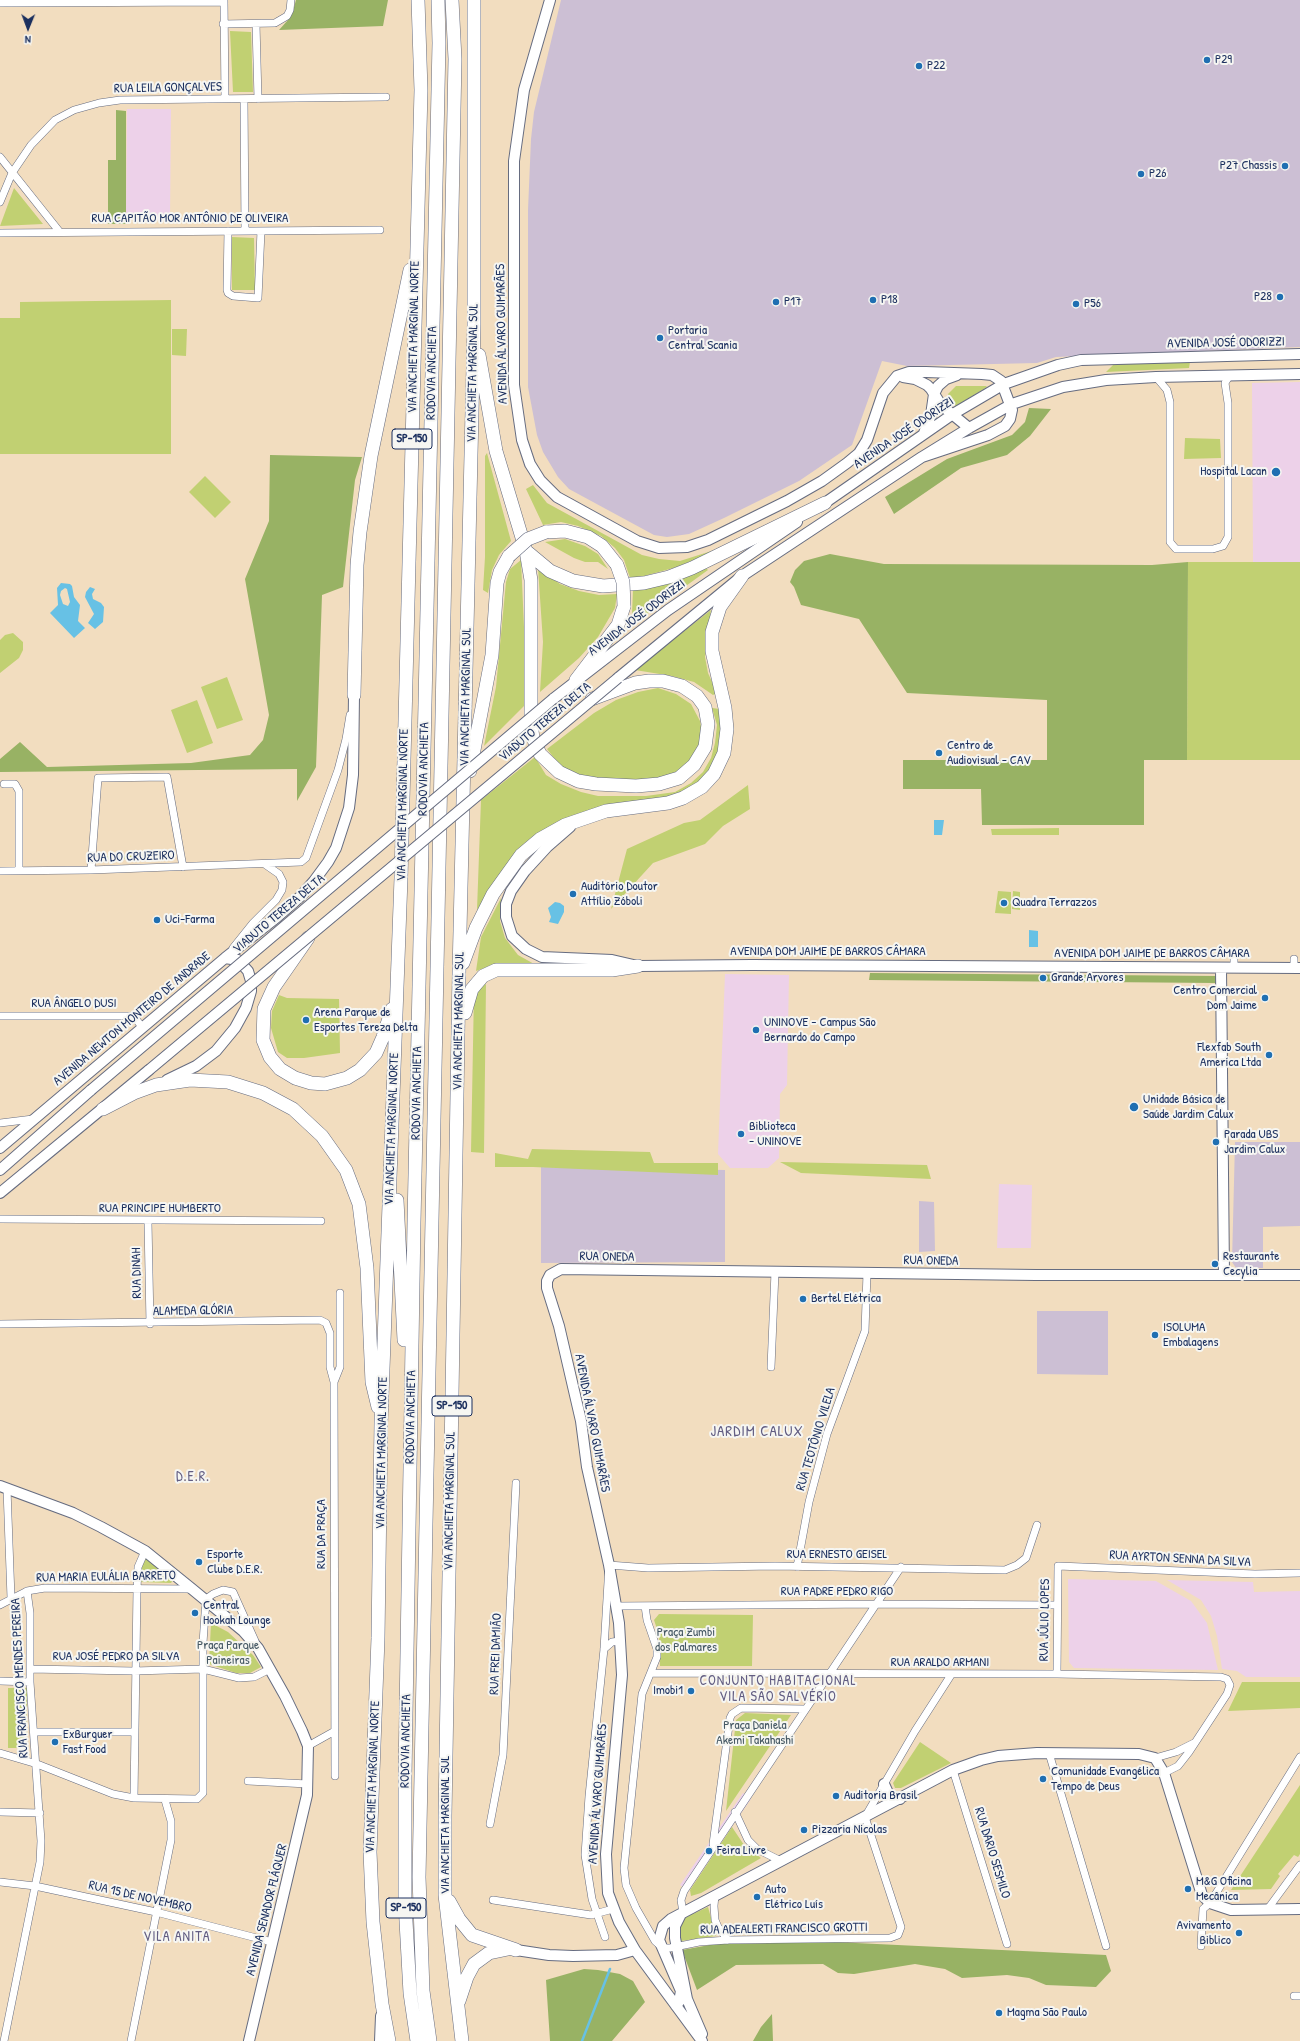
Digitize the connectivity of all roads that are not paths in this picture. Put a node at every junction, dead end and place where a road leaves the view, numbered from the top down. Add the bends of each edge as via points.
1 (291, 0) edge
2 (418, 0) edge
3 (438, 0) edge
4 (452, 0) edge
5 (474, 0) edge
6 (550, 0) edge
7 (224, 1) edge
8 (0, 3) edge
9 (223, 24) junction
10 (256, 24) junction
11 (386, 97) dead end
12 (225, 99) junction
13 (244, 99) junction
14 (258, 99) junction
15 (1, 160) edge
16 (12, 173) junction
17 (0, 202) edge
18 (245, 230) junction
19 (380, 230) dead end
20 (228, 231) junction
21 (261, 231) junction
22 (60, 232) junction
23 (0, 233) edge
24 (417, 235) junction
25 (474, 325) junction
26 (1300, 354) edge
27 (958, 374) junction
28 (1300, 374) edge
29 (1230, 375) junction
30 (897, 376) junction
31 (1156, 377) junction
32 (1004, 384) junction
33 (934, 394) junction
34 (1012, 404) junction
35 (953, 414) junction
36 (969, 428) junction
37 (923, 434) junction
38 (922, 457) junction
39 (825, 503) junction
40 (526, 551) junction
41 (742, 576) junction
42 (576, 680) junction
43 (691, 691) junction
44 (354, 695) junction
45 (590, 700) junction
46 (723, 703) junction
47 (4, 784) dead end
48 (463, 804) junction
49 (580, 819) junction
50 (264, 864) junction
51 (183, 867) junction
52 (91, 870) junction
53 (0, 871) edge
54 (19, 871) junction
55 (308, 937) junction
56 (1234, 956) dead end
57 (225, 958) junction
58 (1296, 965) edge
59 (638, 966) junction
60 (1221, 968) junction
61 (1234, 968) junction
62 (460, 974) junction
63 (398, 990) junction
64 (0, 1016) edge
65 (143, 1028) junction
66 (458, 1052) junction
67 (156, 1085) junction
68 (103, 1109) junction
69 (393, 1118) junction
70 (33, 1119) junction
71 (0, 1123) edge
72 (0, 1146) edge
73 (0, 1170) edge
74 (0, 1193) edge
75 (0, 1219) edge
76 (321, 1221) dead end
77 (148, 1222) junction
78 (561, 1269) joint
79 (775, 1272) junction
80 (867, 1273) junction
81 (1224, 1275) junction
82 (1300, 1275) edge
83 (340, 1293) dead end
84 (0, 1324) edge
85 (150, 1324) junction
86 (771, 1367) dead end
87 (334, 1382) junction
88 (381, 1423) junction
89 (516, 1483) dead end
90 (4, 1492) edge
91 (410, 1498) junction
92 (1037, 1525) dead end
93 (145, 1551) junction
94 (609, 1565) junction
95 (1058, 1566) joint
96 (797, 1567) junction
97 (901, 1567) junction
98 (1300, 1573) edge
99 (192, 1588) junction
100 (137, 1589) junction
101 (27, 1591) junction
102 (11, 1598) junction
103 (206, 1600) junction
104 (878, 1604) junction
105 (0, 1605) edge
106 (1058, 1605) junction
107 (616, 1606) junction
108 (645, 1606) junction
109 (620, 1641) junction
110 (258, 1648) junction
111 (604, 1650) junction
112 (30, 1669) junction
113 (203, 1669) junction
114 (270, 1669) junction
115 (134, 1671) junction
116 (651, 1673) junction
117 (830, 1674) junction
118 (1056, 1674) junction
119 (951, 1675) junction
120 (0, 1680) edge
121 (30, 1682) junction
122 (804, 1709) junction
123 (34, 1732) junction
124 (134, 1732) junction
125 (333, 1732) junction
126 (1194, 1743) junction
127 (308, 1746) junction
128 (0, 1753) edge
129 (1049, 1753) junction
130 (1300, 1757) edge
131 (1155, 1758) junction
132 (37, 1764) junction
133 (954, 1770) junction
134 (1164, 1774) junction
135 (335, 1776) dead end
136 (248, 1781) dead end
137 (308, 1784) junction
138 (884, 1784) junction
139 (134, 1798) junction
140 (900, 1799) junction
141 (165, 1800) junction
142 (0, 1812) edge
143 (735, 1812) junction
144 (40, 1813) junction
145 (865, 1818) junction
146 (490, 1824) dead end
147 (713, 1846) junction
148 (781, 1861) junction
149 (1300, 1865) edge
150 (0, 1882) edge
151 (35, 1886) junction
152 (446, 1893) junction
153 (715, 1895) junction
154 (493, 1900) dead end
155 (1210, 1903) junction
156 (613, 1909) junction
157 (1300, 1909) edge
158 (1267, 1910) junction
159 (156, 1912) junction
160 (682, 1913) junction
161 (596, 1914) junction
162 (605, 1937) dead end
163 (728, 1940) junction
164 (272, 1942) junction
165 (1007, 1944) dead end
166 (1106, 1946) dead end
167 (1201, 1946) dead end
168 (661, 1947) junction
169 (677, 1947) junction
170 (516, 1950) junction
171 (635, 1950) junction
172 (382, 2004) junction
173 (676, 2006) junction
174 (457, 2008) junction
175 (4, 2041) edge
176 (131, 2041) edge
177 (249, 2041) edge
178 (380, 2041) edge
179 (389, 2041) edge
180 (417, 2041) edge
181 (430, 2041) edge
182 (462, 2041) edge
183 (702, 2041) edge
184 (706, 2041) edge

1 - 10 street via 290,10 282,21 275,24
2 - 24 highway, VIA ANCHIETA MARGINAL NORTE / SP-150 via 421,90
3 - 91 highway, RODOVIA ANCHIETA / SP-150
4 - 181 highway, RODOVIA ANCHIETA / SP-150 via 455,59 419,1877 423,1991
5 - 25 highway, VIA ANCHIETA MARGINAL SUL / SP-150
6 - 30 street, AVENIDA ÁLVARO GUIMARÃES via 524,90 514,161 514,385 522,440 530,464 540,480 557,497 637,541 658,548 697,544 787,501 822,481 859,453 867,440 883,393
7 - 8 street
7 - 9 street
9 - 10 street
9 - 12 street
10 - 14 street
11 - 14 street, RUA LEILA GONÇALVES
12 - 13 street, RUA LEILA GONÇALVES
12 - 16 street, RUA LEILA GONÇALVES via 120,100 74,110 55,120 41,133
13 - 14 street, RUA LEILA GONÇALVES
13 - 18 street
15 - 16 street
16 - 17 street, RUA LEILA GONÇALVES
16 - 22 street
18 - 20 street, RUA CAPITÃO MOR ANTÔNIO DE OLIVEIRA
18 - 21 street, RUA CAPITÃO MOR ANTÔNIO DE OLIVEIRA
19 - 21 street, RUA CAPITÃO MOR ANTÔNIO DE OLIVEIRA
20 - 21 street via 228,294 258,298
20 - 22 street, RUA CAPITÃO MOR ANTÔNIO DE OLIVEIRA
22 - 23 street, RUA CAPITÃO MOR ANTÔNIO DE OLIVEIRA
24 - 44 highway via 371,456 360,532
24 - 63 highway, VIA ANCHIETA MARGINAL NORTE / SP-150
25 - 40 highway via 496,451
25 - 48 highway, VIA ANCHIETA MARGINAL SUL / SP-150
26 - 32 street, AVENIDA JOSÉ ODORIZZI via 1081,360 1058,365
27 - 30 street via 914,372
27 - 32 street via 992,375
27 - 33 street via 942,382
28 - 29 street
29 - 31 street
29 - 31 street via 1225,383 1228,403 1228,537 1223,546 1213,549 1176,549 1170,542 1170,402 1167,390
30 - 33 street via 920,381
31 - 34 street via 1106,380 1069,386
32 - 34 street
32 - 35 street, AVENIDA JOSÉ ODORIZZI
33 - 35 street via 941,405
33 - 37 street via 931,415
34 - 36 street
34 - 38 street via 1012,415 1000,429 982,438
35 - 36 street
35 - 37 street, AVENIDA JOSÉ ODORIZZI
36 - 38 street
37 - 39 street, AVENIDA JOSÉ ODORIZZI
38 - 41 street
39 - 40 highway via 692,568 644,583 603,586 573,581 550,571
39 - 42 street, AVENIDA JOSÉ ODORIZZI via 698,589
40 - 43 highway via 532,594 532,732 540,754 553,768 578,781 602,785 650,785 667,783 679,778 690,770 702,754 708,732 705,707
41 - 45 street, VIADUTO TEREZA DELTA, bridge
41 - 46 highway via 720,607 712,632 712,651
42 - 48 highway, bridge via 621,619 624,606 623,582 617,566 602,546 588,537 565,531 546,532 528,539 508,556 500,572 492,655
42 - 73 street, VIADUTO TEREZA DELTA, bridge
43 - 45 highway, bridge via 663,681 635,683
43 - 46 highway
44 - 50 street, RUA DO CRUZEIRO via 339,764 306,858 298,863
44 - 57 street, AVENIDA NEWTON MONTEIRO DE ANDRADE via 352,788 336,848 321,873 301,896
45 - 55 street, VIADUTO TEREZA DELTA, bridge
46 - 49 highway via 727,729 724,753 714,774 702,787 672,802 620,808
47 - 54 street via 15,784 19,792
48 - 62 highway, VIA ANCHIETA MARGINAL SUL / SP-150
49 - 59 street, AVENIDA DOM JAIME DE BARROS CÂMARA via 547,847 515,884 506,904 507,924 516,941 537,955 553,959 612,960
49 - 62 highway via 540,839 521,855 493,894 482,915
50 - 51 street, RUA DO CRUZEIRO
50 - 57 street via 279,874 283,882 282,890
51 - 52 street, RUA DO CRUZEIRO
51 - 52 street via 167,777 98,778
52 - 54 street, RUA DO CRUZEIRO
53 - 54 street, RUA DO CRUZEIRO
55 - 63 highway, bridge via 272,992 264,1009 262,1025 266,1049 275,1064 287,1074 311,1083 325,1084 340,1082 354,1075 376,1053
55 - 68 street, VIADUTO TEREZA DELTA, bridge
56 - 61 street
57 - 65 street, AVENIDA NEWTON MONTEIRO DE ANDRADE
57 - 67 street via 238,960 247,968 250,977 250,1000 240,1020 228,1038 205,1059
58 - 61 street, AVENIDA DOM JAIME DE BARROS CÂMARA
59 - 60 street, AVENIDA DOM JAIME DE BARROS CÂMARA
59 - 66 highway via 612,970 492,971 481,978 470,992
60 - 61 street, AVENIDA DOM JAIME DE BARROS CÂMARA
60 - 81 street
62 - 66 highway, VIA ANCHIETA MARGINAL SUL / SP-150
63 - 69 highway, VIA ANCHIETA MARGINAL NORTE / SP-150
64 - 65 street, RUA ÂNGELO DUSI via 129,1016 135,1018
65 - 70 street, AVENIDA NEWTON MONTEIRO DE ANDRADE
66 - 152 highway, VIA ANCHIETA MARGINAL SUL / SP-150 via 445,1746
67 - 68 highway
67 - 88 highway via 190,1080 215,1081 240,1085 264,1093 293,1109 337,1155 354,1187 362,1223 367,1268 372,1382
68 - 74 street
69 - 88 highway, VIA ANCHIETA MARGINAL NORTE / SP-150
69 - 91 highway via 404,1341 404,1435
70 - 71 street
70 - 72 street, AVENIDA NEWTON MONTEIRO DE ANDRADE
75 - 77 street, RUA PRINCIPE HUMBERTO
76 - 77 street, RUA PRINCIPE HUMBERTO
77 - 85 street, RUA DINAH
78 - 79 street, RUA ONEDA
78 - 94 street, AVENIDA ÁLVARO GUIMARÃES via 550,1275 547,1288 559,1326 581,1421 587,1467
79 - 80 street, RUA ONEDA
79 - 86 street
80 - 81 street, RUA ONEDA via 1036,1276
80 - 96 street, RUA TEOTÔNIO VILELA via 865,1331 827,1434 809,1502
81 - 82 street, RUA ONEDA
83 - 87 street, RUA DA PRAÇA via 340,1367
84 - 85 street, ALAMEDA GLÓRIA
85 - 87 street, ALAMEDA GLÓRIA via 322,1321 326,1323 330,1334 330,1367
87 - 125 street, RUA DA PRAÇA
88 - 172 highway, VIA ANCHIETA MARGINAL NORTE / SP-150 via 378,1638 370,1852 373,1922
89 - 146 street, RUA FREI DAMIÃO via 503,1755
90 - 93 street via 73,1513
90 - 102 street
91 - 180 highway, RODOVIA ANCHIETA / SP-150 via 405,1903 410,1992
92 - 97 street, RUA ERNESTO GEISEL via 1026,1558 1009,1569 989,1571
93 - 99 street
93 - 100 street via 138,1567
94 - 96 street, RUA ERNESTO GEISEL via 648,1568
94 - 107 street, AVENIDA ÁLVARO GUIMARÃES
94 - 111 street, AVENIDA ÁLVARO GUIMARÃES
95 - 98 street, RUA AYRTON SENNA DA SILVA via 1255,1574
95 - 106 street, RUA JÚLIO LOPES
96 - 97 street, RUA ERNESTO GEISEL
97 - 104 street
99 - 100 street, RUA MARIA EULÁLIA BARRETO
99 - 103 street
100 - 101 street, RUA MARIA EULÁLIA BARRETO via 45,1588
100 - 115 street
101 - 102 street, RUA MARIA EULÁLIA BARRETO
101 - 112 street, RUA FRANCISCO MENDES PEREIRA via 30,1613
102 - 105 street, RUA MARIA EULÁLIA BARRETO
103 - 110 street via 243,1631
103 - 110 street via 223,1590 233,1592
103 - 113 street
104 - 106 street, RUA PADRE PEDRO RIGO
104 - 108 street, RUA PADRE PEDRO RIGO
104 - 117 street
106 - 118 street, RUA JÚLIO LOPES
107 - 108 street, RUA PADRE PEDRO RIGO
107 - 109 street, AVENIDA ÁLVARO GUIMARÃES
108 - 116 street via 657,1649
109 - 111 street via 612,1642
109 - 156 street, AVENIDA ÁLVARO GUIMARÃES via 621,1688 606,1854 606,1880
110 - 114 street
111 - 161 street, AVENIDA ÁLVARO GUIMARÃES via 585,1855
112 - 115 street, RUA JOSÉ PEDRO DA SILVA
112 - 121 street, RUA FRANCISCO MENDES PEREIRA
113 - 114 street, RUA JOSÉ PEDRO DA SILVA via 239,1678 254,1677
113 - 115 street, RUA JOSÉ PEDRO DA SILVA
113 - 141 street via 203,1793 196,1799
114 - 127 street
115 - 124 street
116 - 117 street, RUA ARALDO ARMANI
116 - 168 street via 642,1694 624,1868 629,1893 655,1941
117 - 119 street, RUA ARALDO ARMANI
117 - 122 street
118 - 119 street, RUA ARALDO ARMANI
118 - 126 street, RUA ARALDO ARMANI via 1227,1679 1230,1685 1227,1694
119 - 138 street via 914,1731
120 - 121 street
121 - 123 street, RUA FRANCISCO MENDES PEREIRA
122 - 143 street
122 - 147 street via 741,1708 732,1714
123 - 124 street
123 - 132 street, RUA FRANCISCO MENDES PEREIRA
124 - 139 street
125 - 127 street
125 - 135 street, RUA DA PRAÇA
126 - 131 street
126 - 134 street via 1178,1766
127 - 137 street, AVENIDA SENADOR FLÁQUER
128 - 132 street
129 - 131 street via 1139,1754
129 - 133 street via 998,1756
129 - 166 street
130 - 155 street
131 - 134 street
132 - 139 street via 113,1794
132 - 144 street, RUA FRANCISCO MENDES PEREIRA
133 - 140 street
133 - 165 street, RUA DARIO SESMILO
134 - 155 street via 1202,1895
136 - 137 street
137 - 164 street, AVENIDA SENADOR FLÁQUER via 303,1816
138 - 140 street via 889,1795
138 - 145 street
139 - 141 street
140 - 145 street
141 - 159 street via 172,1832
142 - 144 street
143 - 147 street
143 - 148 street via 742,1830 752,1845
144 - 151 street, RUA FRANCISCO MENDES PEREIRA via 40,1862
145 - 148 street
145 - 163 street, RUA ADEALERTI FRANCISCO GROTTI via 901,1927 898,1935 890,1938
147 - 160 street via 682,1894
148 - 153 street
149 - 158 street
150 - 151 street, RUA 15 DE NOVEMBRO
151 - 159 street, RUA 15 DE NOVEMBRO
151 - 175 street, RUA FRANCISCO MENDES PEREIRA
152 - 170 highway via 468,1932 477,1938
152 - 174 highway, VIA ANCHIETA MARGINAL SUL / SP-150
153 - 160 street
153 - 163 street via 715,1920
154 - 161 street
155 - 158 street via 1231,1910
155 - 167 street via 1201,1915
156 - 161 street
156 - 171 street, AVENIDA ÁLVARO GUIMARÃES
157 - 158 street
159 - 164 street, RUA 15 DE NOVEMBRO
159 - 176 street
160 - 168 street via 663,1926 659,1935
160 - 169 street via 675,1926
161 - 162 street, AVENIDA ÁLVARO GUIMARÃES
163 - 169 street, RUA ADEALERTI FRANCISCO GROTTI
164 - 177 street, AVENIDA SENADOR FLÁQUER
168 - 169 street, RUA ADEALERTI FRANCISCO GROTTI
168 - 173 street via 681,1991
169 - 184 street via 687,1999
170 - 171 street via 554,1956 621,1954
170 - 174 highway via 494,1951 478,1959 467,1977
171 - 173 street, AVENIDA ÁLVARO GUIMARÃES
172 - 178 street
172 - 179 highway, VIA ANCHIETA MARGINAL NORTE / SP-150
173 - 183 street, AVENIDA ÁLVARO GUIMARÃES
174 - 182 highway, VIA ANCHIETA MARGINAL SUL / SP-150

